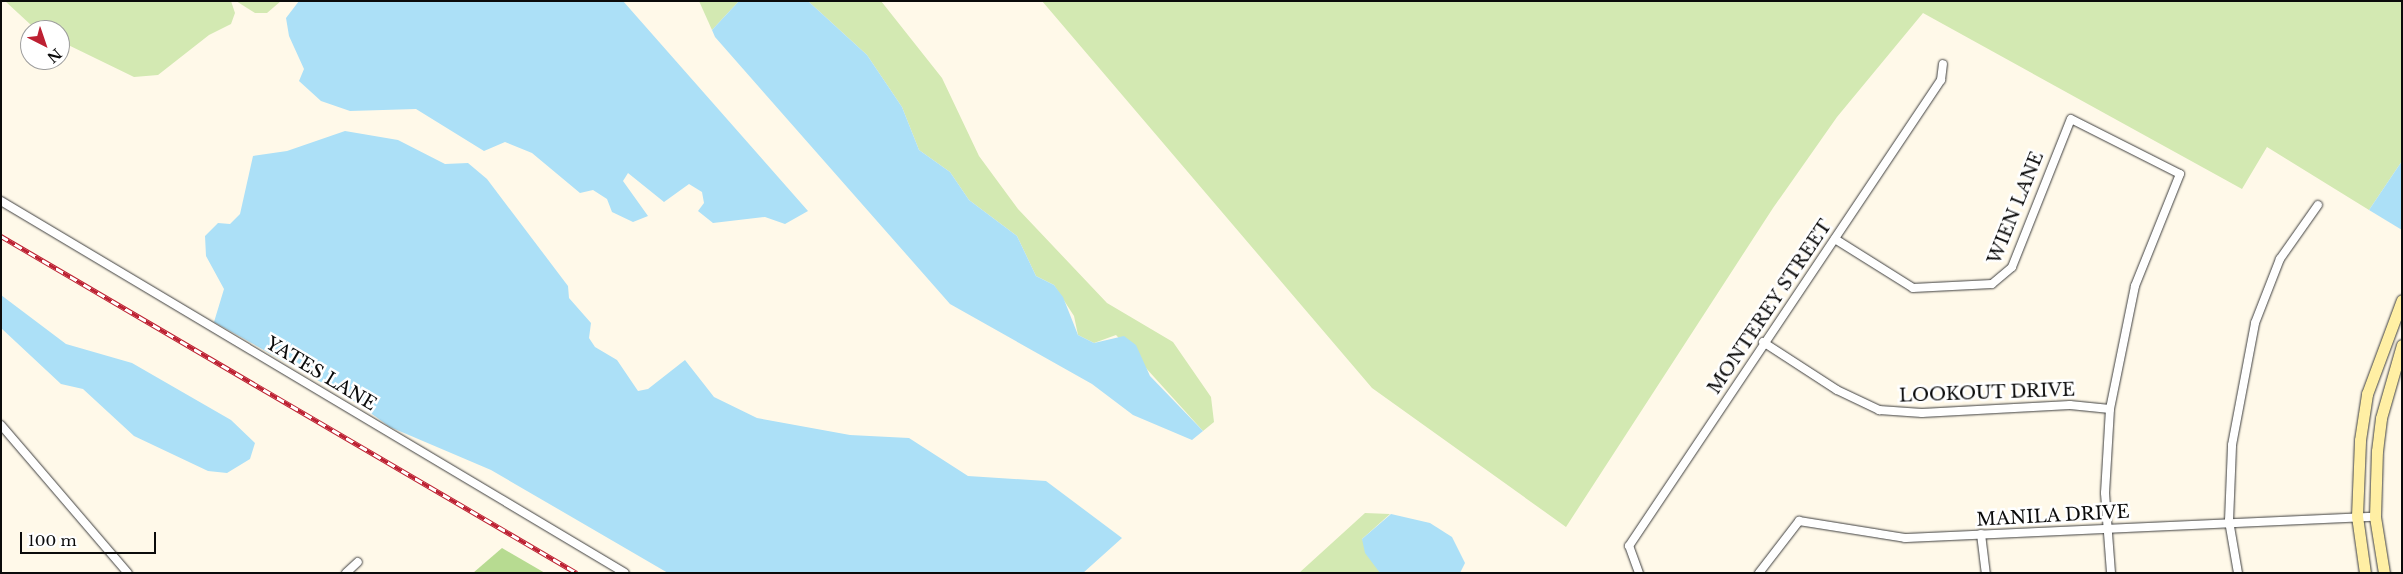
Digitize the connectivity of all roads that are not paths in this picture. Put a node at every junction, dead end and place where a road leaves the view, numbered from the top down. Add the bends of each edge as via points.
1 (1943, 64) dead end
2 (1, 201) edge
3 (2318, 205) dead end
4 (1835, 239) junction
5 (2402, 300) edge
6 (1763, 342) junction
7 (2381, 347) junction
8 (2400, 349) edge
9 (2110, 409) junction
10 (1, 425) edge
11 (2357, 516) junction
12 (2375, 516) junction
13 (2229, 522) junction
14 (2108, 528) junction
15 (1981, 534) junction
16 (358, 562) dead end
17 (1636, 570) edge
18 (128, 573) edge
19 (346, 573) edge
20 (625, 573) edge
21 (1759, 573) edge
22 (1986, 573) edge
23 (2111, 573) edge
24 (2238, 573) edge
25 (2366, 573) edge
26 (2384, 573) edge

1 - 4 street, MONTEREY STREET via 1941,80
2 - 20 street, YATES LANE
3 - 13 street via 2280,259 2255,323 2232,445
4 - 6 street, MONTEREY STREET
4 - 9 street, WIEN LANE via 1913,288 1992,284 2012,267 2070,119 2180,174 2135,286
5 - 7 main road
6 - 9 street, LOOKOUT DRIVE via 1837,390 1879,410 1922,413 2070,405
6 - 17 street, MONTEREY STREET via 1629,546
7 - 8 street
7 - 11 main road via 2360,440
8 - 12 main road via 2381,418
9 - 14 street via 2105,493
10 - 18 street
11 - 12 street, MANILA DRIVE
11 - 13 street, MANILA DRIVE
11 - 25 main road
12 - 26 main road
13 - 14 street, MANILA DRIVE
13 - 24 street
14 - 15 street, MANILA DRIVE
14 - 23 street
15 - 21 street, MANILA DRIVE via 1905,538 1799,521
15 - 22 street
16 - 19 street

